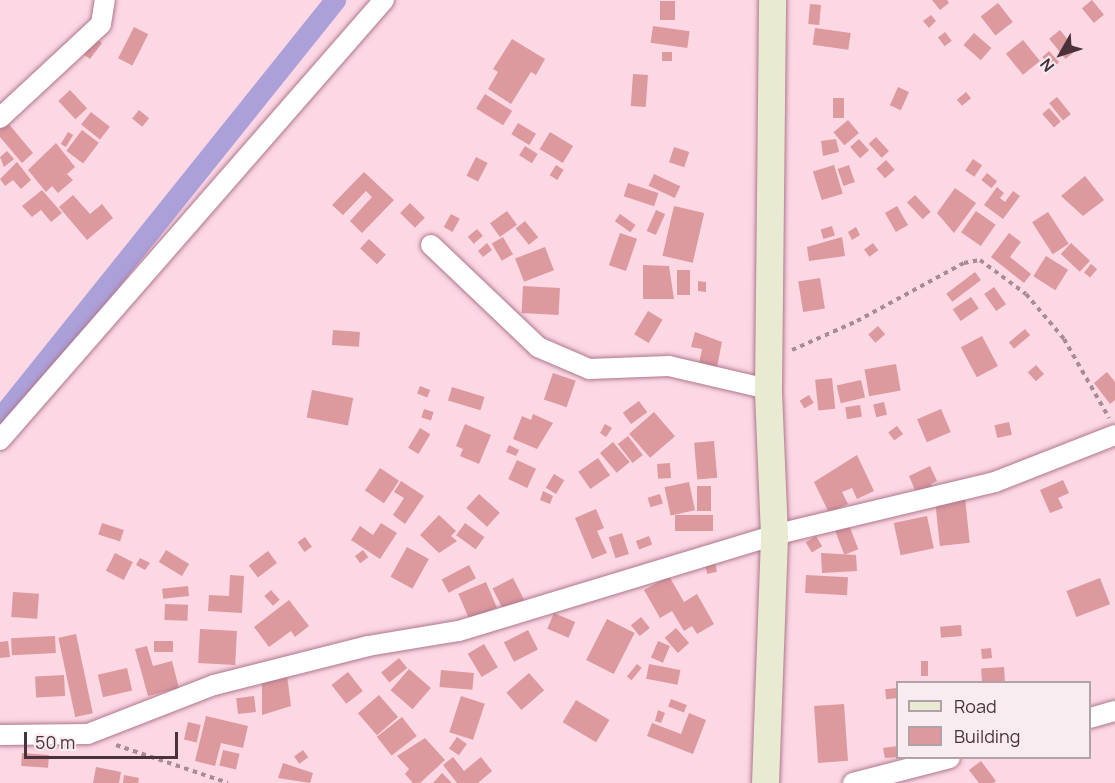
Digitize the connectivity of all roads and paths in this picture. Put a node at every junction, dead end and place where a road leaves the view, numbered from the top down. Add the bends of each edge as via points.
1 (105, 0) edge
2 (384, 0) edge
3 (772, 0) edge
4 (0, 118) edge
5 (430, 245) dead end
6 (768, 360) junction
7 (768, 389) junction
8 (1115, 429) edge
9 (1115, 435) edge
10 (0, 440) edge
11 (774, 535) junction
12 (1115, 711) edge
13 (1091, 717) edge
14 (88, 734) junction
15 (0, 735) edge
16 (946, 759) edge
17 (228, 783) edge
18 (765, 783) edge
19 (853, 783) edge

1 - 4 street via 100,24
2 - 10 street
3 - 6 street
5 - 7 street via 538,347 589,369 669,366
6 - 7 street
6 - 8 path via 857,321 964,263 980,260 1026,294 1064,339
7 - 11 street
9 - 11 street via 995,482
11 - 14 street via 459,631 368,646 214,685
11 - 18 street
12 - 13 street
14 - 15 street
14 - 17 path
16 - 19 street

